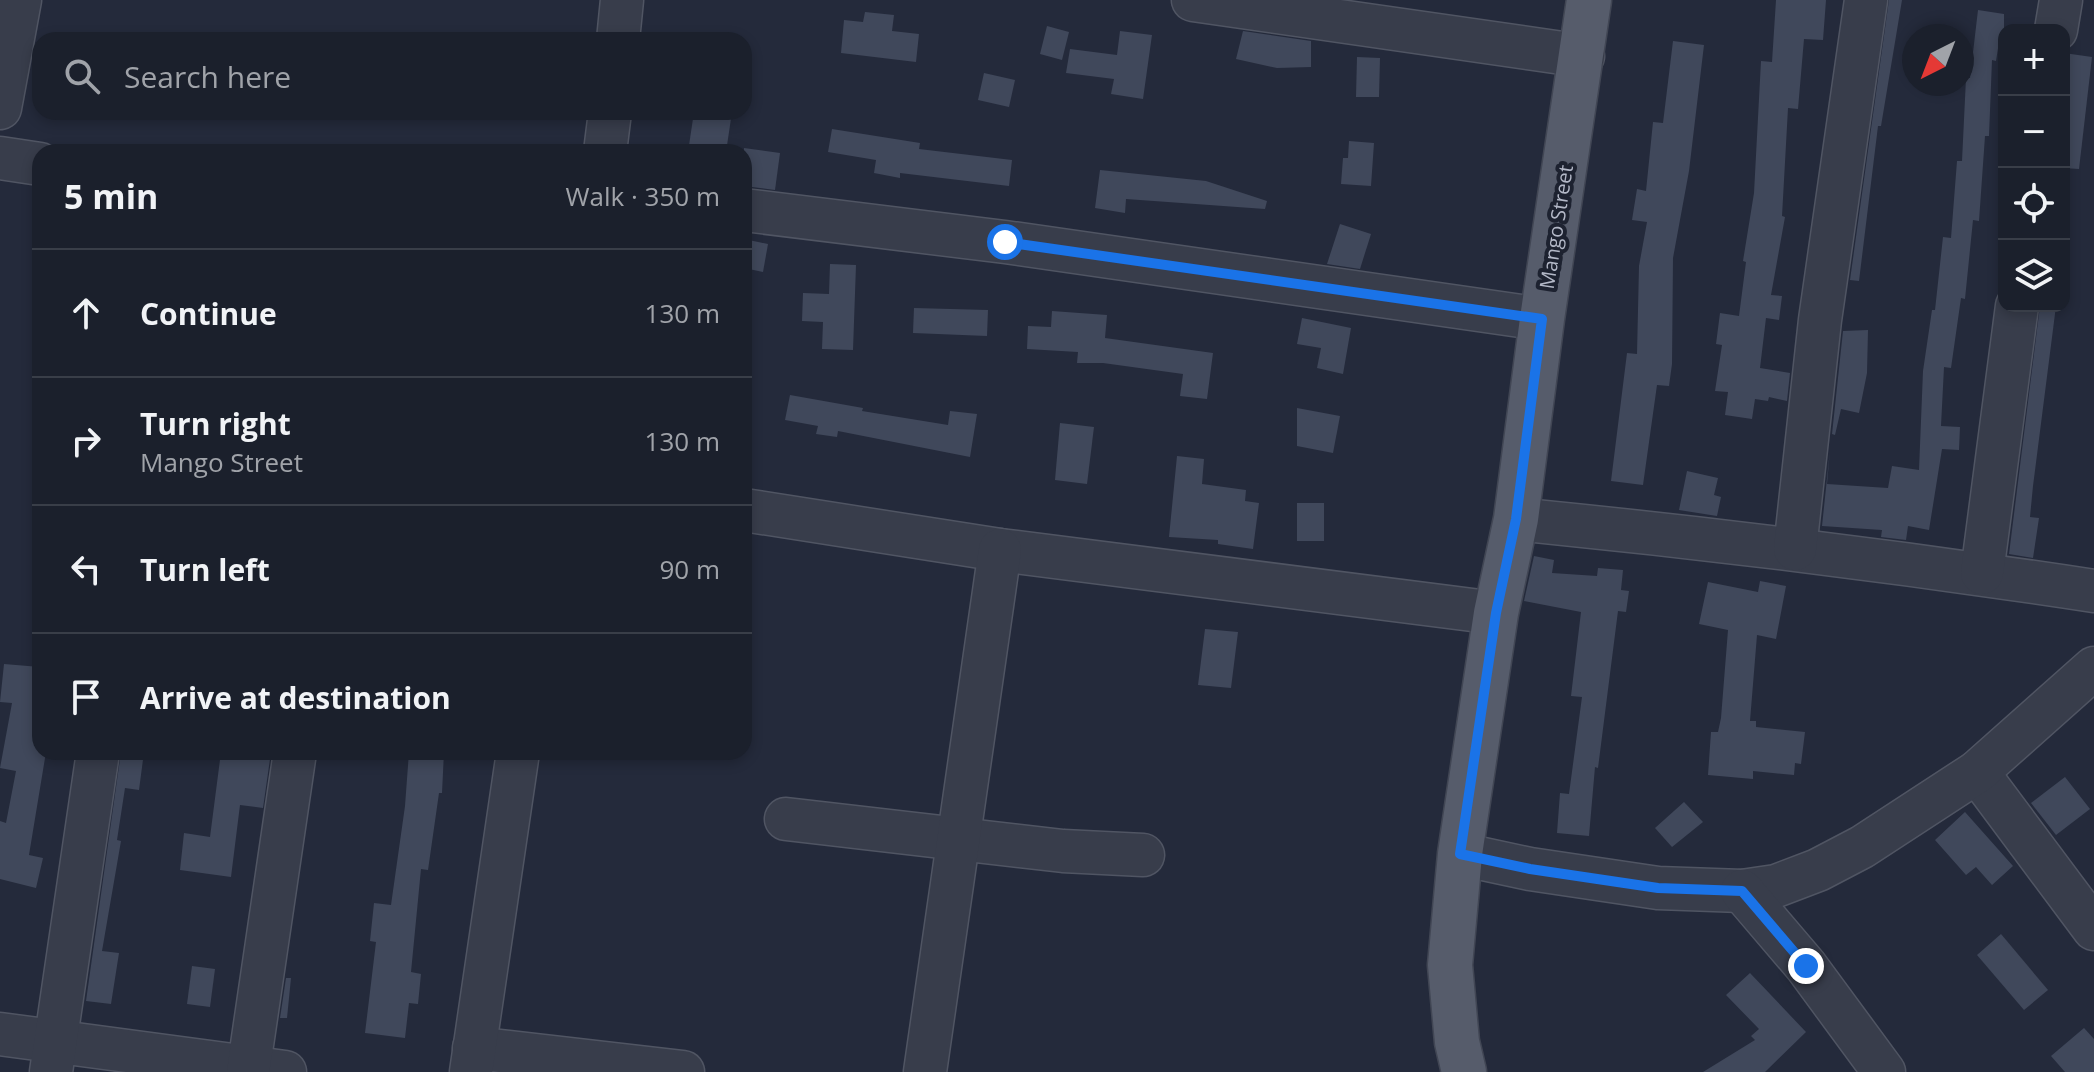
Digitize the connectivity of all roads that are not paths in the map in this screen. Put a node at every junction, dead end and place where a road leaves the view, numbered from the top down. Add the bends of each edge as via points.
1 (20, 0) edge
2 (622, 0) edge
3 (1193, 0) edge
4 (1589, 0) edge
5 (1866, 0) edge
6 (2061, 0) edge
7 (2057, 24) edge
8 (619, 32) edge
9 (1583, 56) junction
10 (0, 108) edge
11 (609, 120) edge
12 (606, 144) edge
13 (0, 158) edge
14 (32, 163) edge
15 (752, 211) edge
16 (2016, 312) edge
17 (1542, 319) junction
18 (752, 511) edge
19 (1516, 519) junction
20 (1795, 549) junction
21 (1000, 550) junction
22 (1982, 573) junction
23 (2094, 591) edge
24 (1496, 613) junction
25 (2094, 668) edge
26 (97, 760) edge
27 (294, 760) edge
28 (517, 760) edge
29 (1977, 772) junction
30 (786, 819) dead end
31 (961, 837) junction
32 (1460, 854) junction
33 (1143, 855) dead end
34 (1742, 891) junction
35 (2094, 929) edge
36 (0, 1034) edge
37 (54, 1056) edge
38 (472, 1060) edge
39 (260, 1070) edge
40 (683, 1072) edge
41 (925, 1072) edge
42 (1464, 1072) edge
43 (1884, 1072) edge

1 - 10 street
2 - 8 street
3 - 9 street
4 - 9 main road, Mango Street
5 - 20 street via 1820,320
6 - 7 street
9 - 17 main road, Mango Street
11 - 12 street
13 - 14 street
15 - 17 street
16 - 22 street
17 - 19 main road, Mango Street
18 - 21 street
19 - 20 street
19 - 24 main road, Mango Street
20 - 22 street
21 - 24 street
21 - 31 street
22 - 23 street
24 - 32 main road, Mango Street
25 - 29 street
26 - 37 street
27 - 39 street
28 - 38 street
29 - 34 street via 1818,870 1776,886
29 - 35 street
30 - 31 street
31 - 33 street
31 - 41 street
32 - 34 street via 1658,888
32 - 42 main road, Mango Street via 1450,965
34 - 43 street via 1806,966
36 - 37 street
37 - 39 street
38 - 40 street

